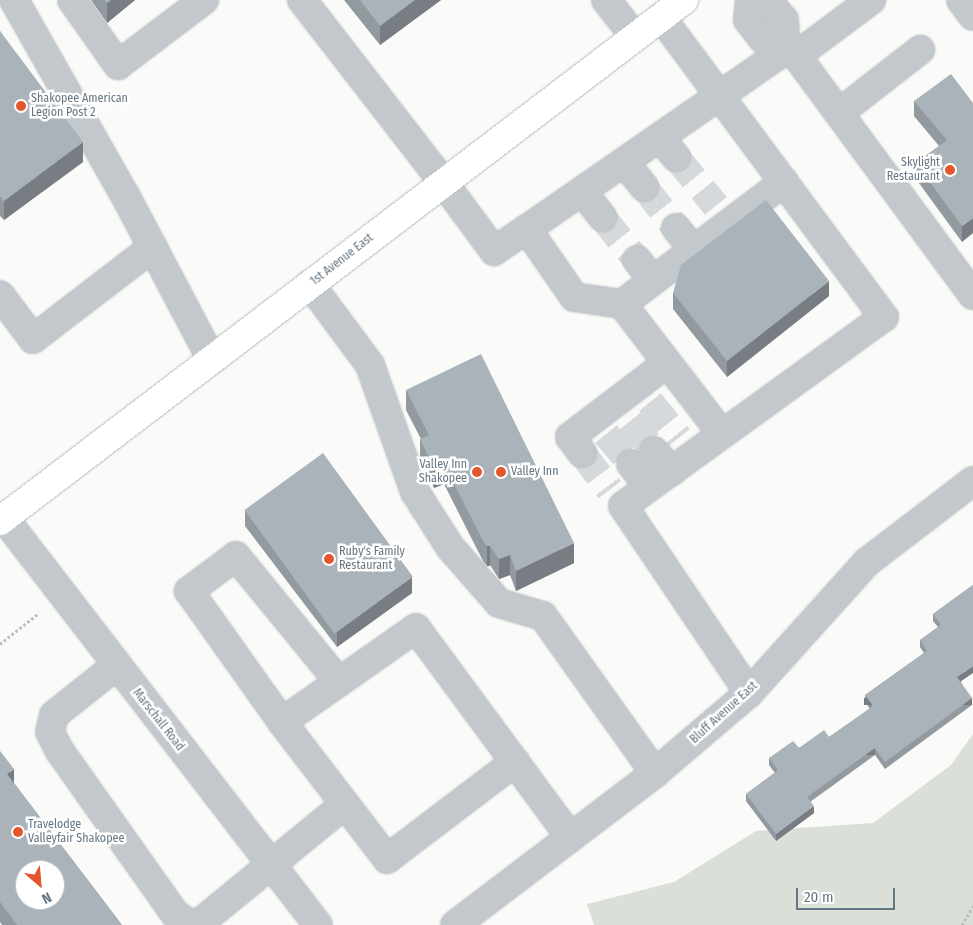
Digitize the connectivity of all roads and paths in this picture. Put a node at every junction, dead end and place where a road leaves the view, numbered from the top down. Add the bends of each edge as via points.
1 (14, 0) edge
2 (72, 0) edge
3 (204, 0) edge
4 (302, 0) edge
5 (606, 0) edge
6 (684, 0) edge
7 (750, 0) edge
8 (755, 0) edge
9 (871, 0) edge
10 (961, 0) edge
11 (973, 16) edge
12 (661, 17) junction
13 (635, 37) junction
14 (790, 47) junction
15 (920, 50) dead end
16 (721, 96) junction
17 (839, 113) junction
18 (624, 162) junction
19 (443, 182) junction
20 (784, 182) junction
21 (644, 187) tunnel mouth
22 (582, 191) junction
23 (602, 217) tunnel mouth
24 (676, 228) tunnel mouth
25 (527, 229) junction
26 (153, 247) junction
27 (694, 250) junction
28 (310, 284) junction
29 (0, 295) edge
30 (973, 295) edge
31 (622, 304) junction
32 (212, 360) junction
33 (667, 363) junction
34 (722, 434) junction
35 (654, 450) tunnel mouth
36 (582, 453) tunnel mouth
37 (681, 455) junction
38 (631, 464) tunnel mouth
39 (973, 481) edge
40 (649, 487) junction
41 (1, 518) edge
42 (62, 595) junction
43 (0, 644) edge
44 (117, 665) junction
45 (340, 682) junction
46 (749, 693) junction
47 (282, 722) junction
48 (515, 762) junction
49 (655, 773) junction
50 (344, 804) junction
51 (570, 838) junction
52 (271, 865) junction
53 (973, 906) edge
54 (318, 925) edge
55 (455, 925) edge
56 (962, 925) edge

1 - 26 street
2 - 3 street via 118,65
4 - 19 street
5 - 13 street
6 - 12 main road, 1st Avenue East
7 - 14 street via 748,20 763,39
8 - 14 street via 770,3 784,20
9 - 14 street
10 - 11 street
12 - 13 main road, 1st Avenue East
12 - 16 street
13 - 19 main road, 1st Avenue East
14 - 16 street
14 - 17 street
15 - 17 street
16 - 18 street via 668,147
16 - 20 street
17 - 30 street
18 - 21 street
18 - 22 street
19 - 25 street via 494,251
19 - 28 main road, 1st Avenue East
20 - 27 street via 723,214
20 - 34 street via 884,317
22 - 23 street
22 - 25 street
24 - 27 street
25 - 31 street via 574,297
26 - 29 street via 33,339
26 - 32 street
27 - 31 street via 645,270
28 - 32 main road, 1st Avenue East
28 - 49 street via 370,365 415,492 450,547 499,603 543,616
31 - 33 street
32 - 41 main road, 1st Avenue East
33 - 34 street
33 - 36 street via 643,394 611,419 570,437
34 - 37 street
35 - 37 street
37 - 40 street
38 - 40 street
39 - 46 street, Bluff Avenue East via 867,562
40 - 46 street via 617,498
41 - 42 street, Marschall Road
42 - 43 path
42 - 44 street, Marschall Road
44 - 52 street, Marschall Road
44 - 52 street via 54,715 50,732 59,750 175,914 190,924 201,922
45 - 47 street
45 - 47 street via 236,556 189,591
45 - 48 street via 416,628
46 - 49 street, Bluff Avenue East
47 - 50 street
48 - 50 street via 387,859
48 - 51 street
49 - 51 street, Bluff Avenue East
50 - 52 street
51 - 55 street, Bluff Avenue East
52 - 54 street, Marschall Road
53 - 56 path

